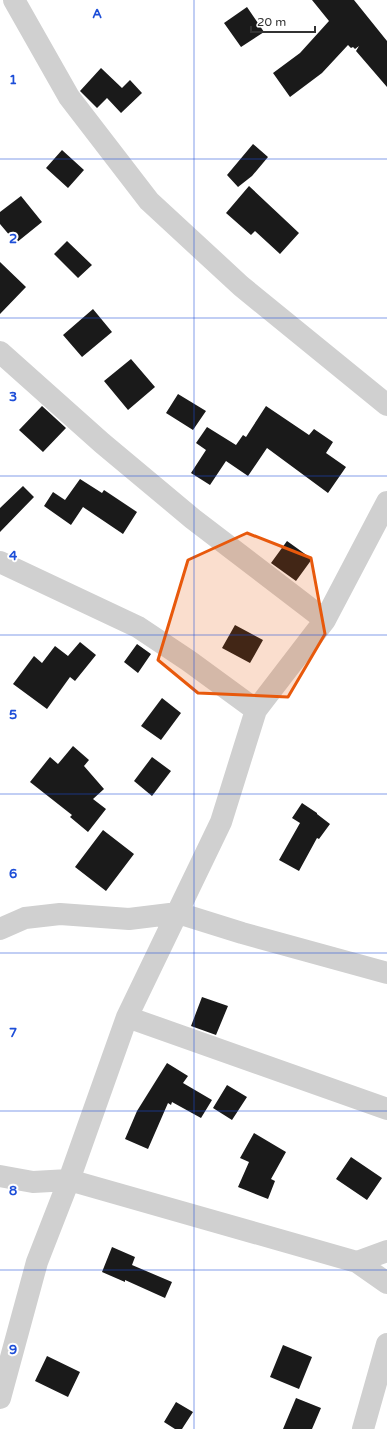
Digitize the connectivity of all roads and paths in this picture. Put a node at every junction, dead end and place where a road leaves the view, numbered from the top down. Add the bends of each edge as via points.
1 (14, 0) edge
2 (0, 352) edge
3 (387, 405) edge
4 (387, 502) edge
5 (0, 562) edge
6 (326, 620) junction
7 (256, 710) junction
8 (178, 913) junction
9 (0, 929) edge
10 (387, 973) edge
11 (127, 1017) junction
12 (387, 1109) edge
13 (0, 1176) edge
14 (69, 1180) junction
15 (387, 1251) edge
16 (357, 1262) junction
17 (387, 1282) edge
18 (387, 1344) edge
19 (0, 1398) edge
20 (363, 1429) edge

1 - 3 street via 69,97 149,201 241,286
2 - 6 street via 102,443 193,519
4 - 6 street
5 - 7 street via 138,627
6 - 7 street
7 - 8 street via 221,822
8 - 9 street via 129,919 60,914 25,918
8 - 10 street
8 - 11 street
11 - 12 street
11 - 14 street
13 - 14 street via 34,1182
14 - 16 street
14 - 19 street via 37,1262
15 - 16 street
16 - 17 street
18 - 20 street

